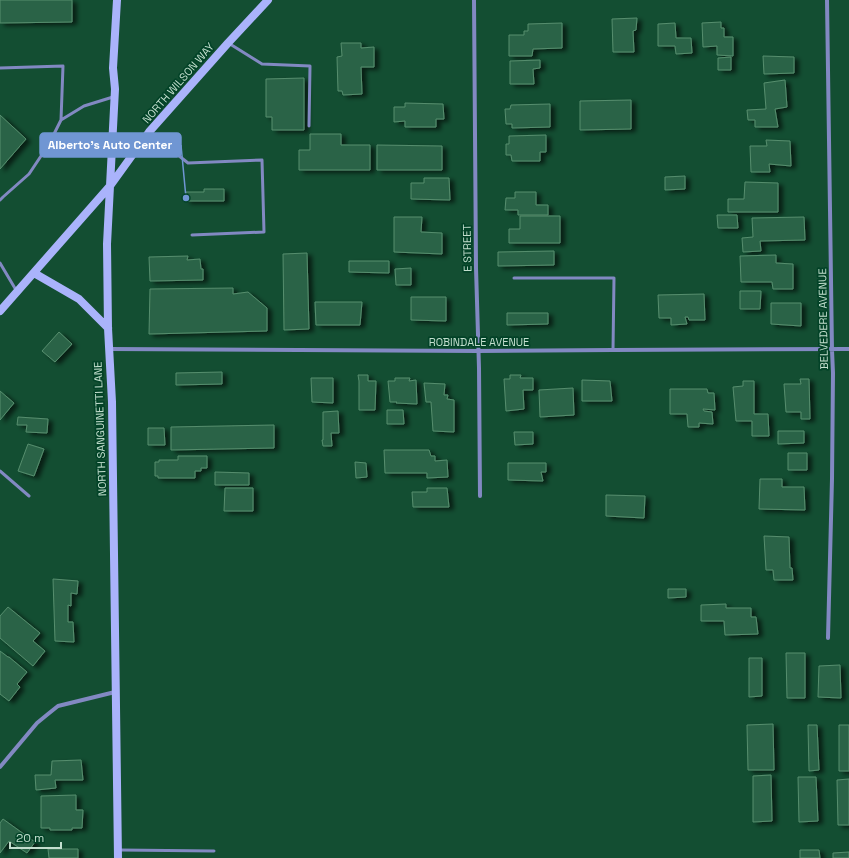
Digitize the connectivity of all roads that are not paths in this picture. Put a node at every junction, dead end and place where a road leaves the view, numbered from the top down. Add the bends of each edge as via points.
1 (117, 0) edge
2 (268, 0) edge
3 (474, 0) edge
4 (827, 0) edge
5 (228, 43) junction
6 (0, 68) edge
7 (114, 96) junction
8 (61, 120) junction
9 (309, 126) dead end
10 (149, 132) junction
11 (110, 186) junction
12 (0, 200) edge
13 (192, 235) dead end
14 (0, 263) edge
15 (34, 273) junction
16 (514, 278) dead end
17 (17, 292) junction
18 (0, 311) edge
19 (108, 328) junction
20 (109, 349) junction
21 (849, 349) edge
22 (613, 350) junction
23 (832, 350) junction
24 (478, 352) junction
25 (0, 471) edge
26 (29, 496) dead end
27 (480, 496) dead end
28 (828, 638) dead end
29 (115, 692) junction
30 (0, 766) edge
31 (214, 852) dead end
32 (118, 854) edge

1 - 7 street, NORTH SANGUINETTI LANE via 113,62
2 - 5 street, NORTH WILSON WAY
3 - 24 street, E STREET
4 - 23 street, BELVEDERE AVENUE
5 - 9 lane via 262,64 310,66
5 - 10 street, NORTH WILSON WAY
6 - 8 lane via 63,66
7 - 8 lane via 84,106
7 - 11 street, NORTH SANGUINETTI LANE
8 - 12 lane via 29,174
10 - 11 street, NORTH WILSON WAY
10 - 13 lane via 188,163 262,160 264,232
11 - 15 street, NORTH WILSON WAY
11 - 19 street, NORTH SANGUINETTI LANE via 106,244
14 - 17 lane
15 - 17 street, NORTH WILSON WAY
15 - 19 street via 79,299
16 - 22 lane via 614,278
17 - 18 street, NORTH WILSON WAY
19 - 20 street, NORTH SANGUINETTI LANE
20 - 24 street, ROBINDALE AVENUE
20 - 29 street, NORTH SANGUINETTI LANE via 112,402
21 - 23 street, ROBINDALE AVENUE
22 - 23 street, ROBINDALE AVENUE
22 - 24 street, ROBINDALE AVENUE
23 - 28 street, BELVEDERE AVENUE
24 - 27 street, E STREET
25 - 26 lane
29 - 30 street via 58,706 38,723
29 - 32 street, NORTH SANGUINETTI LANE
31 - 32 lane

